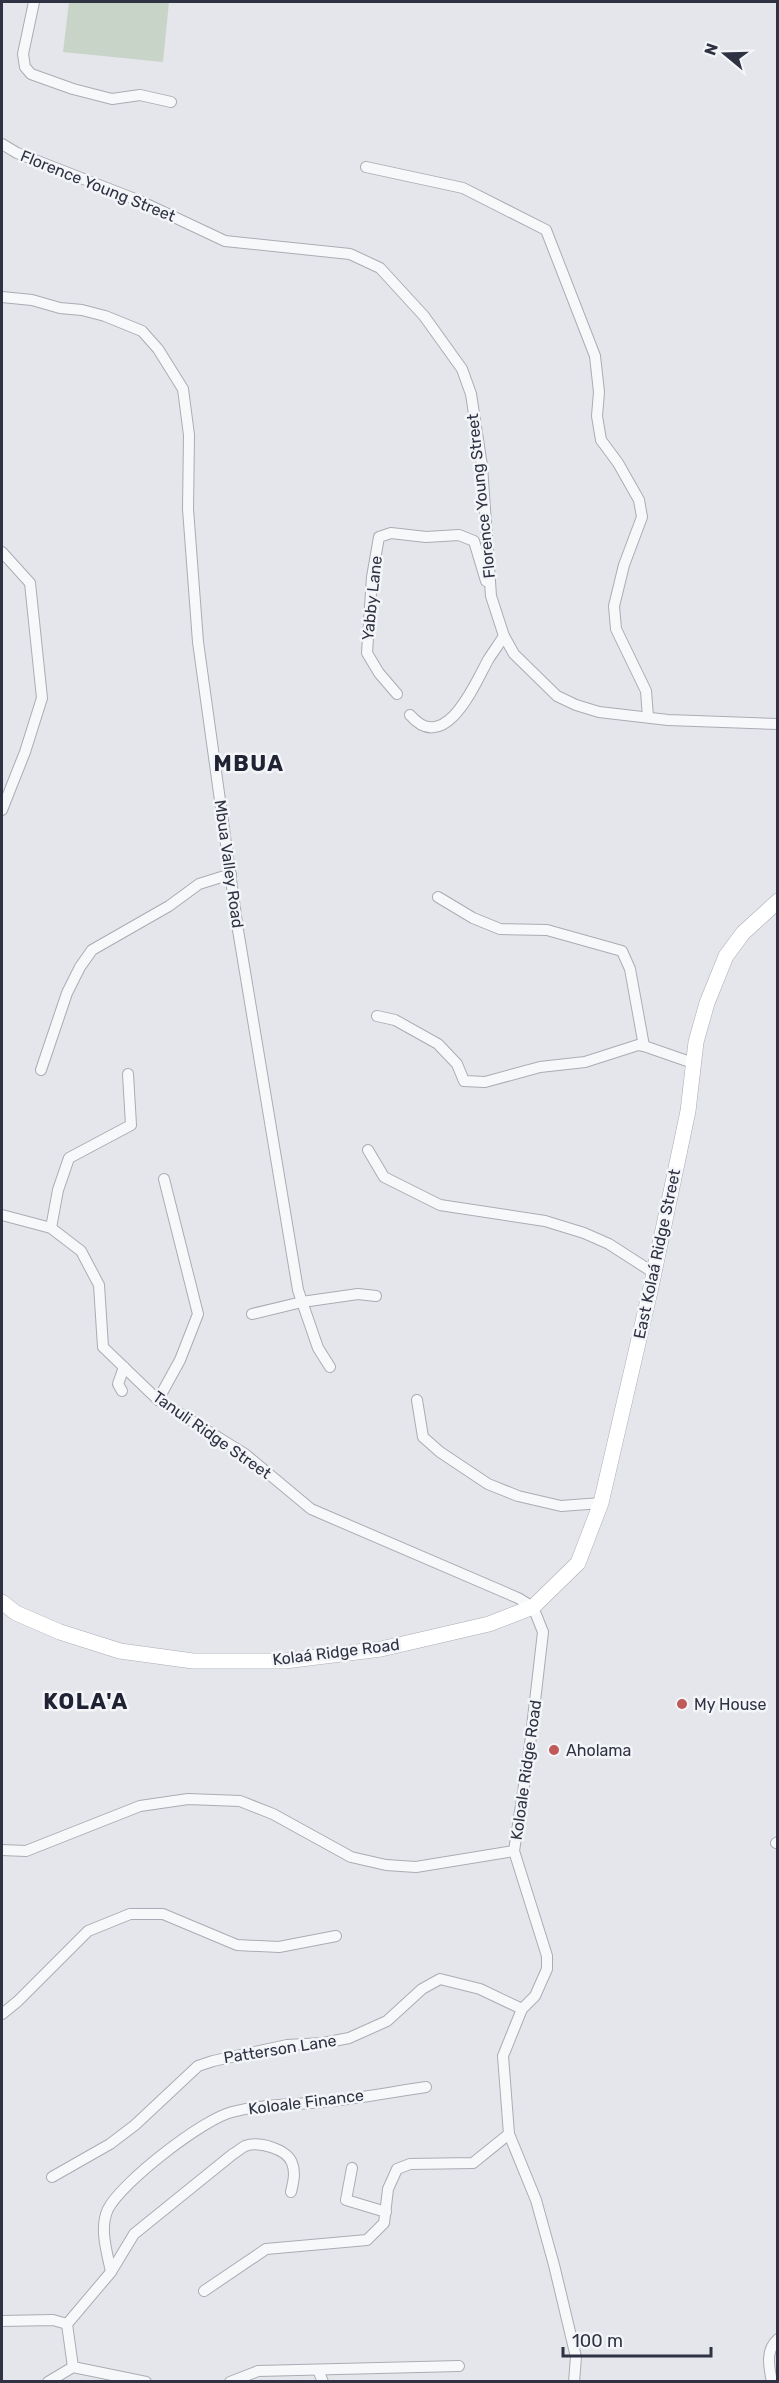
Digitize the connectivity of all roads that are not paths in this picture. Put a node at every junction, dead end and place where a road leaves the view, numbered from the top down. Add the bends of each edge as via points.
1 (34, 2) edge
2 (171, 102) dead end
3 (2, 144) edge
4 (366, 167) dead end
5 (2, 297) edge
6 (2, 552) edge
7 (6, 562) edge
8 (491, 596) junction
9 (504, 636) junction
10 (397, 694) dead end
11 (410, 715) dead end
12 (648, 717) junction
13 (777, 724) edge
14 (2, 810) edge
15 (231, 874) junction
16 (438, 897) dead end
17 (777, 901) edge
18 (377, 1016) dead end
19 (644, 1046) junction
20 (693, 1063) junction
21 (40, 1070) dead end
22 (128, 1074) dead end
23 (368, 1150) dead end
24 (165, 1179) dead end
25 (2, 1215) edge
26 (51, 1228) junction
27 (654, 1273) junction
28 (376, 1296) dead end
29 (302, 1302) junction
30 (252, 1314) dead end
31 (123, 1367) junction
32 (330, 1367) dead end
33 (123, 1391) dead end
34 (158, 1400) junction
35 (417, 1400) dead end
36 (601, 1503) junction
37 (2, 1602) edge
38 (533, 1607) junction
39 (2, 1850) edge
40 (514, 1851) junction
41 (336, 1936) dead end
42 (522, 2009) junction
43 (2, 2014) edge
44 (426, 2087) dead end
45 (509, 2134) junction
46 (352, 2168) dead end
47 (52, 2178) dead end
48 (291, 2192) dead end
49 (386, 2212) junction
50 (111, 2272) junction
51 (204, 2291) dead end
52 (2, 2321) edge
53 (67, 2324) junction
54 (777, 2339) edge
55 (459, 2366) dead end
56 (73, 2367) junction
57 (318, 2370) junction
58 (48, 2382) edge
59 (146, 2382) edge
60 (230, 2382) edge
61 (323, 2382) edge
62 (574, 2382) edge
63 (772, 2382) edge

1 - 2 street via 23,54 25,68 31,74 112,99 140,95
3 - 8 street, Florence Young Street via 225,241 350,254 381,268 442,341 462,369 471,394 482,466
4 - 12 street via 463,189 546,231 595,356 601,440 639,500 642,517 614,606 616,629 646,691
5 - 15 street, Mbua Valley Road via 82,310 142,331 183,389 189,435 188,509 198,642
6 - 7 street
7 - 14 street via 30,583 42,698
8 - 9 street, Florence Young Street
8 - 10 street, Yabby Lane via 474,541 459,535 391,533 379,537 367,653
9 - 11 street via 462,707 447,721 433,728 419,725
9 - 12 street, Florence Young Street via 528,670 557,696 599,712
12 - 13 street, Florence Young Street
15 - 21 street via 199,884 92,950 67,993
15 - 29 street, Mbua Valley Road
16 - 19 street via 500,929 546,930 622,951 630,969
17 - 20 street, East Kolaá Ridge Street via 743,933 726,956 707,1003
18 - 19 street via 395,1020 438,1044 456,1064 464,1081 485,1082
19 - 20 street
20 - 27 street, East Kolaá Ridge Street via 688,1111
22 - 26 street via 131,1125 69,1158
23 - 27 street via 384,1177 440,1205 544,1221 584,1233
24 - 34 street via 198,1314 180,1360
25 - 26 street, Tanuli Ridge Street
26 - 31 street, Tanuli Ridge Street via 81,1251 99,1285 103,1347
27 - 36 street, East Kolaá Ridge Street
28 - 29 street via 358,1294
29 - 30 street
29 - 32 street, Mbua Valley Road via 318,1348
31 - 33 street via 118,1384
31 - 34 street, Tanuli Ridge Street
34 - 38 street, Tanuli Ridge Street via 245,1454 311,1509
35 - 36 street via 423,1437 488,1484 561,1506
36 - 38 street, East Kolaá Ridge Street via 578,1563
37 - 38 street, Kolaá Ridge Road via 16,1613 60,1632 110,1648 193,1661 285,1661 381,1649 489,1624
38 - 40 street, Koloale Ridge Road via 543,1632 540,1673
39 - 40 street via 26,1851 140,1806 188,1799 240,1801 273,1814 351,1857 386,1865 416,1867
40 - 42 street, Koloale Ridge Road via 547,1956 547,1969 535,1996
41 - 43 street via 279,1947 237,1945 164,1914 130,1914 88,1931
42 - 45 street, Koloale Ridge Road via 502,2056
42 - 47 street, Patterson Lane via 480,1989 440,1979 422,1989 387,2021 349,2038 287,2045 198,2066 135,2125
44 - 50 street, Koloale Finance via 323,2102 261,2106 229,2112 204,2124 145,2169 108,2209 104,2231
45 - 49 street via 473,2163 410,2164 397,2169 388,2189
45 - 62 street, Koloale Ridge Road via 537,2200 576,2357
46 - 49 street via 346,2200
48 - 50 street via 294,2174 288,2156 268,2147 246,2146 134,2234
49 - 51 street via 384,2223 367,2240 266,2250
50 - 53 street
52 - 53 street via 53,2320
53 - 56 street
54 - 63 street via 772,2344 768,2364
55 - 57 street
56 - 58 street
56 - 59 street
57 - 60 street via 258,2371
57 - 61 street

